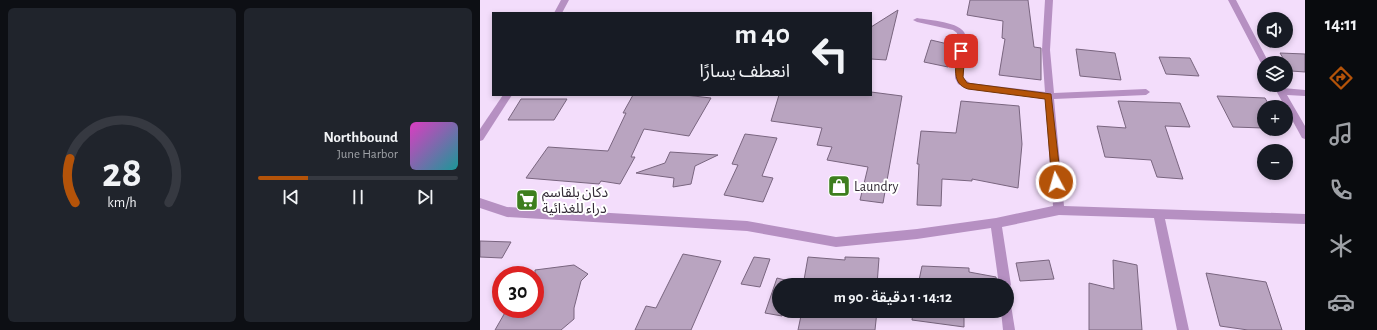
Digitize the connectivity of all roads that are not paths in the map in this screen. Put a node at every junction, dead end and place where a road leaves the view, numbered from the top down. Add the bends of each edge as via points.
1 (566, 0) edge
2 (1048, 0) edge
3 (1232, 0) edge
4 (559, 12) edge
5 (917, 20) dead end
6 (1261, 56) edge
7 (1293, 91) edge
8 (1146, 92) dead end
9 (1280, 92) edge
10 (1305, 93) edge
11 (507, 96) edge
12 (1048, 96) junction
13 (1305, 135) edge
14 (480, 137) edge
15 (480, 203) edge
16 (1059, 210) junction
17 (1159, 214) junction
18 (1305, 219) edge
19 (996, 223) junction
20 (1004, 278) edge
21 (1008, 318) edge
22 (1009, 330) edge
23 (1183, 330) edge

1 - 4 street
2 - 12 street
3 - 6 street
5 - 12 street via 956,28 962,34 959,78 964,84
7 - 10 street
8 - 12 street
9 - 13 street
11 - 14 street
12 - 16 street
15 - 19 street via 508,212 747,226 836,242
16 - 17 street
16 - 19 street
17 - 18 street
17 - 23 street
19 - 20 street
21 - 22 street

